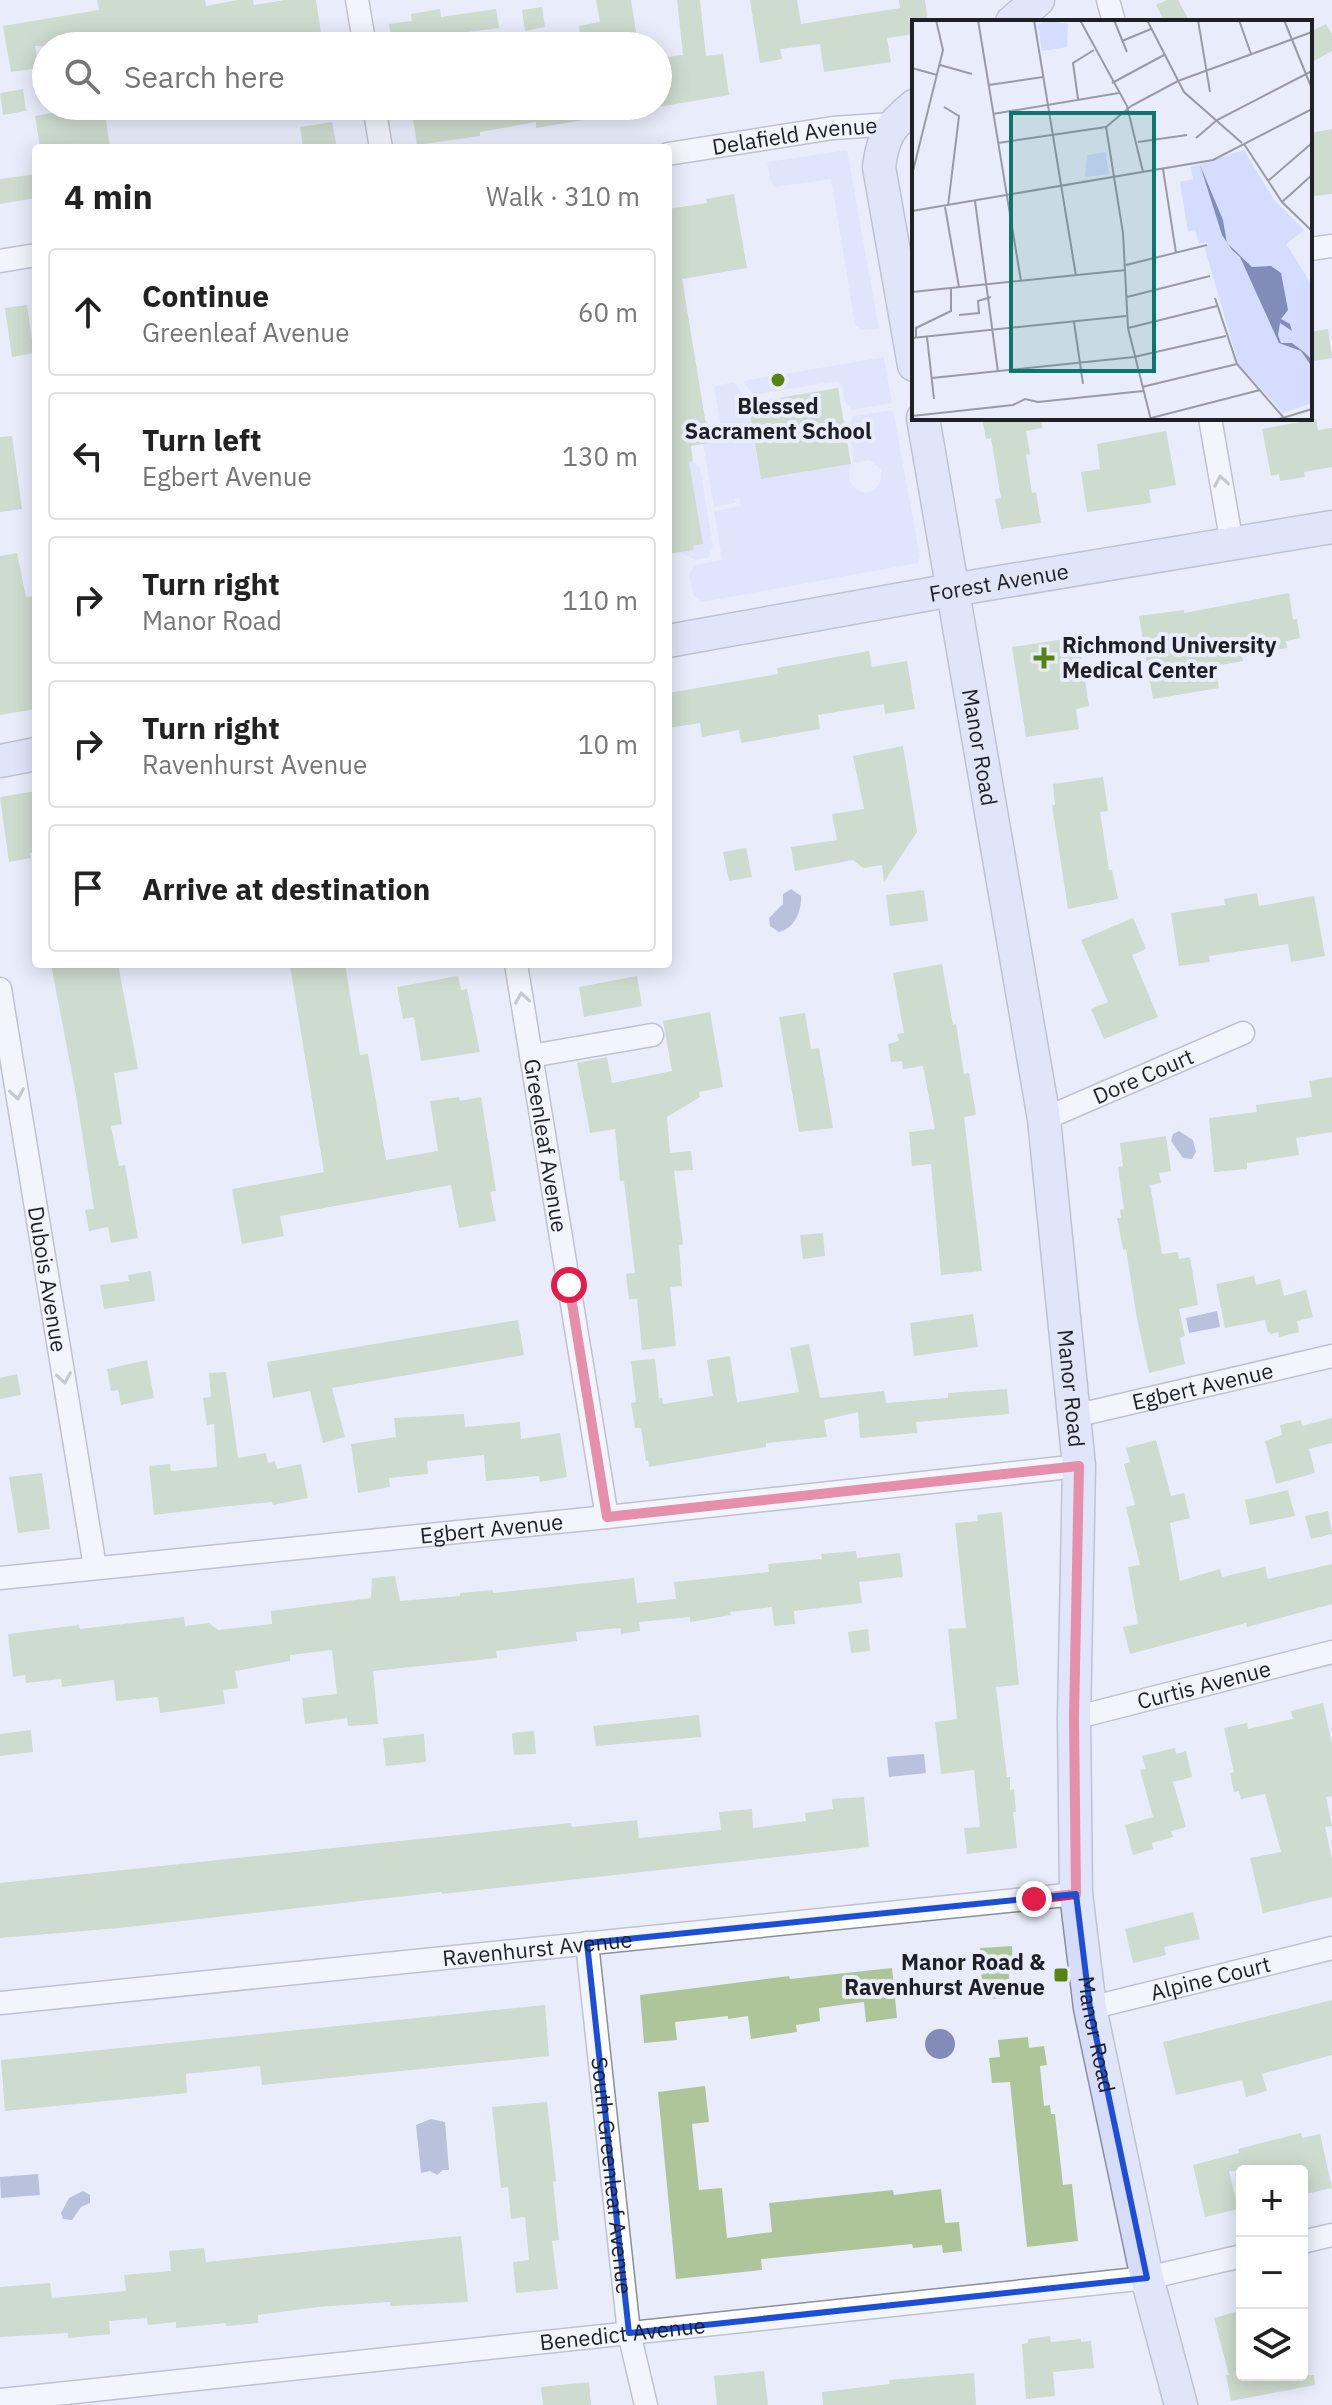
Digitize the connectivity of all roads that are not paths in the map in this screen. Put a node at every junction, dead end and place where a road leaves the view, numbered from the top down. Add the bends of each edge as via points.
1 (357, 0) edge
2 (1038, 0) edge
3 (1108, 0) edge
4 (1014, 20) edge
5 (1113, 20) edge
6 (363, 32) edge
7 (903, 115) edge
8 (376, 120) edge
9 (380, 144) edge
10 (672, 153) edge
11 (1332, 246) edge
12 (1312, 249) edge
13 (32, 256) edge
14 (0, 261) edge
15 (912, 354) edge
16 (923, 420) edge
17 (1210, 420) edge
18 (1332, 527) edge
19 (1232, 544) junction
20 (952, 590) junction
21 (672, 640) edge
22 (32, 755) edge
23 (0, 761) edge
24 (517, 968) edge
25 (0, 989) edge
26 (1243, 1033) dead end
27 (652, 1035) dead end
28 (531, 1056) junction
29 (1044, 1119) junction
30 (1332, 1356) edge
31 (1074, 1416) junction
32 (1079, 1466) junction
33 (607, 1517) junction
34 (95, 1567) junction
35 (0, 1578) edge
36 (1332, 1652) edge
37 (1074, 1718) junction
38 (1076, 1894) junction
39 (587, 1943) junction
40 (1332, 1948) edge
41 (0, 2003) edge
42 (1090, 2008) junction
43 (1332, 2235) edge
44 (1308, 2241) edge
45 (1236, 2257) edge
46 (1147, 2278) junction
47 (629, 2333) junction
48 (0, 2400) edge
49 (646, 2405) edge
50 (1181, 2405) edge

1 - 6 street
2 - 4 street
3 - 5 street
7 - 10 street, Delafield Avenue
7 - 15 street via 885,137 879,167
8 - 9 street
11 - 12 street
13 - 14 street
16 - 20 street, Manor Road
19 -> 17 street
18 - 19 street, Forest Avenue
19 - 20 street, Forest Avenue
20 - 21 street, Forest Avenue
20 - 29 street, Manor Road
22 - 23 street
28 -> 24 street, Greenleaf Avenue
25 -> 34 street, Dubois Avenue
26 - 29 street, Dore Court
27 - 28 street
28 - 33 street, Greenleaf Avenue
29 - 31 street, Manor Road
30 - 31 street, Egbert Avenue
31 - 32 street, Manor Road
32 - 33 street, Egbert Avenue
32 - 37 street, Manor Road
33 - 34 street, Egbert Avenue
34 - 35 street, Egbert Avenue
36 - 37 street, Curtis Avenue
37 - 38 street, Manor Road
38 - 39 street, Ravenhurst Avenue
38 - 42 street, Manor Road
39 - 41 street, Ravenhurst Avenue
39 - 47 street, South Greenleaf Avenue
40 - 42 street, Alpine Court
42 - 46 street, Manor Road
43 - 44 street
45 - 46 street, Benedict Avenue
46 - 47 street, Benedict Avenue
46 - 50 street, Manor Road
47 - 48 street, Benedict Avenue
47 - 49 street, South Greenleaf Avenue

